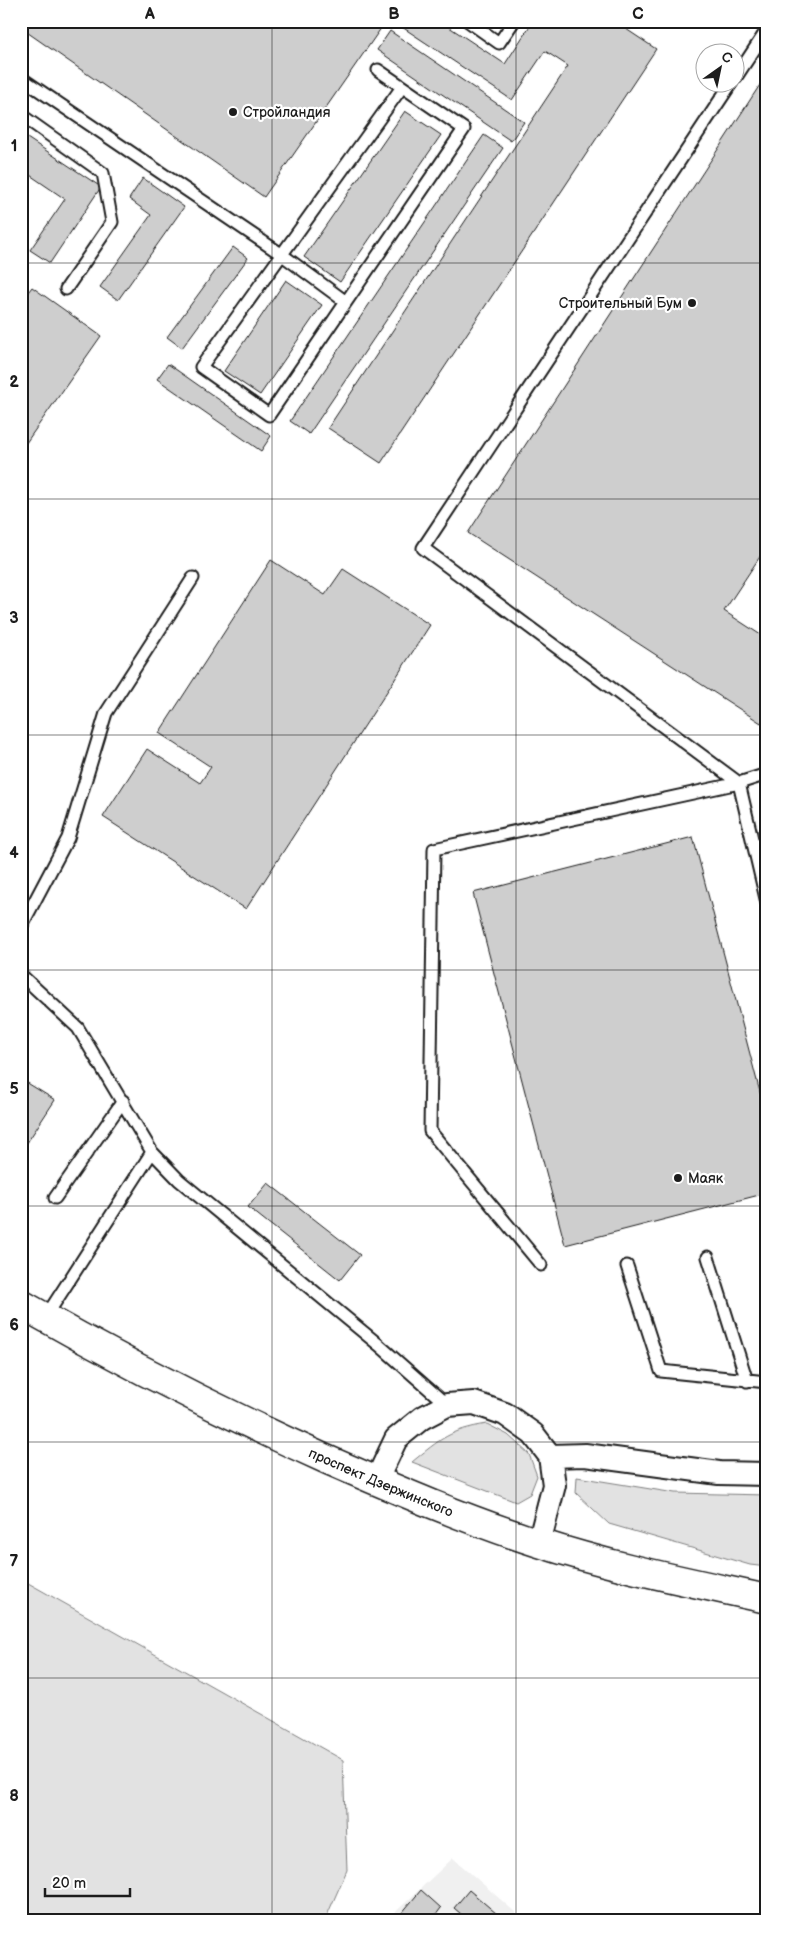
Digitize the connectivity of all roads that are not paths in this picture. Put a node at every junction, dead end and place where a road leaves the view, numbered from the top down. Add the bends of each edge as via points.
1 (468, 21) edge
2 (514, 21) edge
3 (767, 30) edge
4 (746, 63) edge
5 (378, 70) dead end
6 (21, 78) edge
7 (402, 87) junction
8 (725, 92) edge
9 (21, 115) edge
10 (281, 254) junction
11 (66, 289) dead end
12 (346, 302) junction
13 (193, 578) dead end
14 (767, 774) edge
15 (739, 783) junction
16 (767, 903) edge
17 (21, 927) edge
18 (21, 975) edge
19 (123, 1101) junction
20 (152, 1152) junction
21 (54, 1198) dead end
22 (708, 1257) dead end
23 (541, 1266) dead end
24 (627, 1266) dead end
25 (21, 1304) edge
26 (46, 1318) junction
27 (747, 1381) junction
28 (767, 1382) edge
29 (447, 1405) junction
30 (550, 1456) junction
31 (767, 1474) edge
32 (376, 1481) junction
33 (539, 1543) junction
34 (767, 1599) edge

1 - 2 lane via 499,43
3 - 4 lane
5 - 7 lane
6 - 10 lane
7 - 10 lane
7 - 12 lane via 464,129
8 - 15 lane via 423,548
9 - 11 lane via 103,172 112,222
10 - 12 lane
10 - 12 lane via 201,367 269,415
13 - 17 lane via 106,713 68,838
14 - 15 lane
15 - 16 lane
15 - 23 lane via 434,849 430,1131
18 - 19 lane via 78,1028
19 - 20 lane
19 - 21 lane
20 - 26 lane
20 - 29 lane via 179,1180
22 - 27 lane
24 - 27 lane via 661,1372
25 - 26 main road, проспект Дзержинского
26 - 32 main road, проспект Дзержинского via 256,1428
27 - 28 lane
29 - 30 street via 474,1402 505,1414 534,1434
29 - 32 street via 422,1418 396,1439
30 - 31 street via 585,1455 719,1473
30 - 33 street via 554,1485
32 - 33 main road, проспект Дзержинского
33 - 34 main road, проспект Дзержинского via 656,1575

